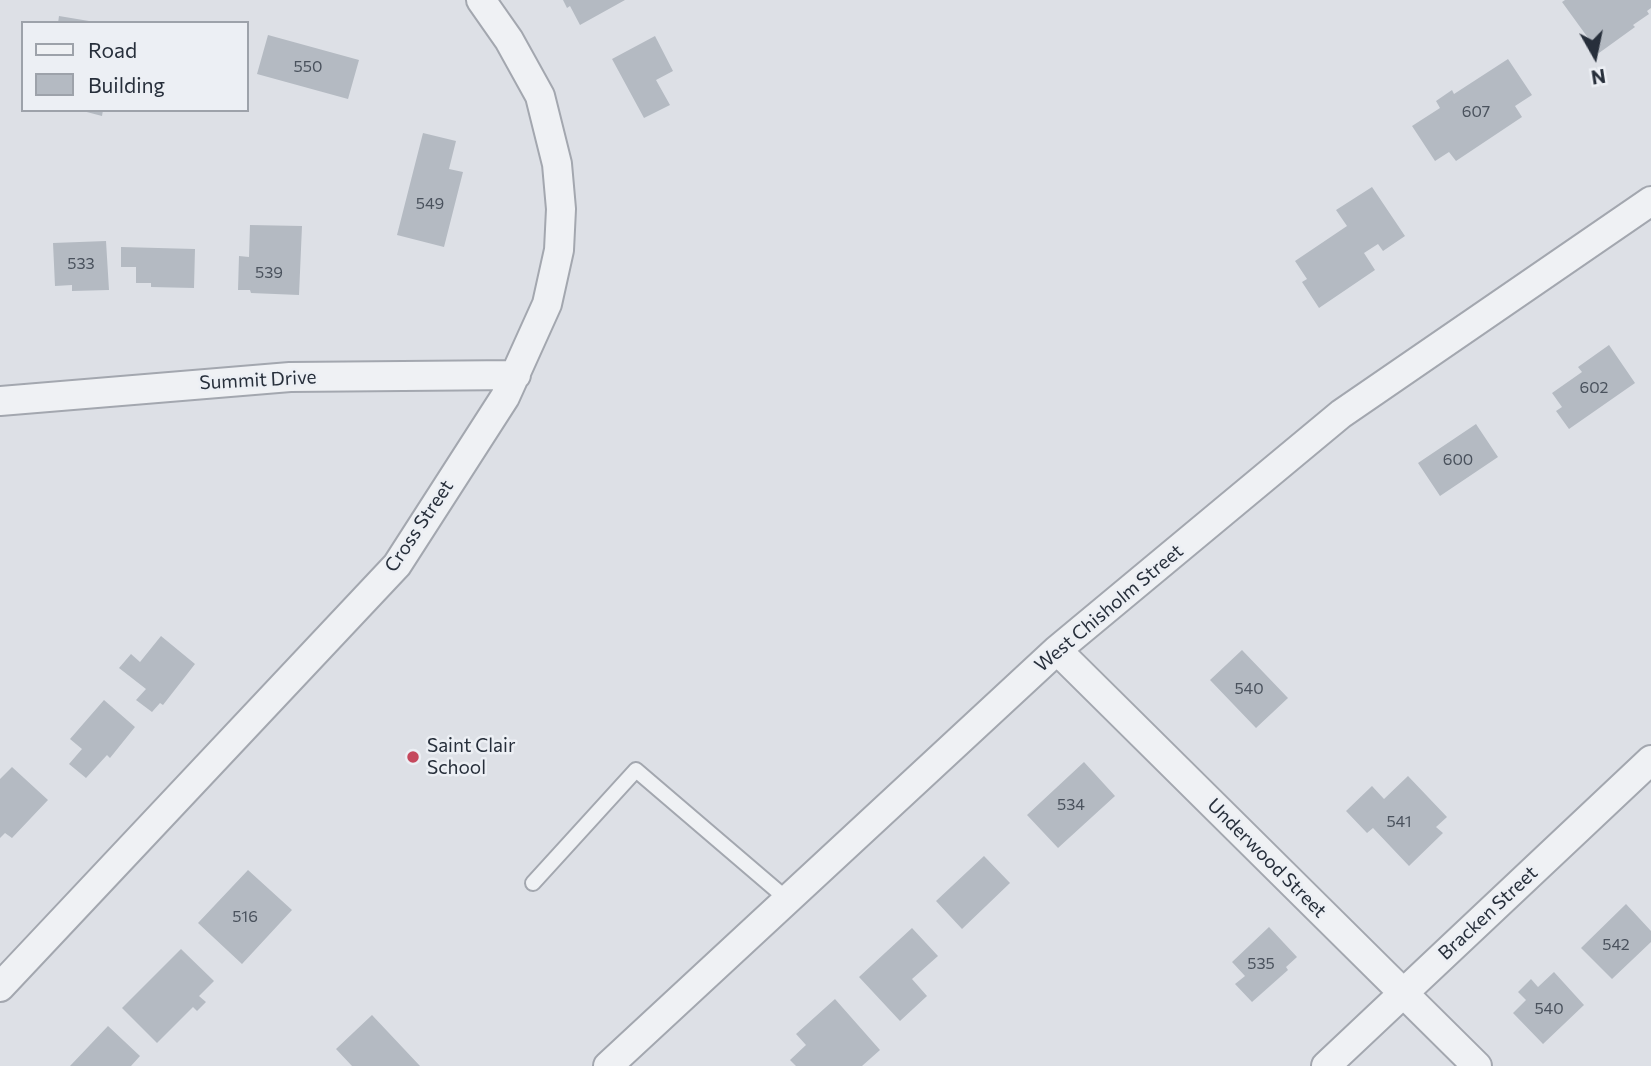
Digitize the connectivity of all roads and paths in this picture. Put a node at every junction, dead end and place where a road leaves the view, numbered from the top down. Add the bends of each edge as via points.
1 (481, 0) edge
2 (1651, 201) edge
3 (516, 375) junction
4 (0, 401) edge
5 (1057, 650) junction
6 (1651, 760) edge
7 (533, 883) dead end
8 (788, 900) junction
9 (0, 987) edge
10 (1403, 992) junction
11 (608, 1066) edge
12 (1326, 1066) edge
13 (1477, 1066) edge

1 - 3 street, Cross Street via 540,96 557,164 562,209 552,285
2 - 5 street, West Chisholm Street via 1341,414
3 - 4 street, Summit Drive via 290,377
3 - 9 street, Cross Street via 397,565
5 - 8 street, West Chisholm Street
5 - 10 street, Underwood Street
6 - 10 street, Bracken Street
7 - 8 lane via 636,770
8 - 11 street, West Chisholm Street
10 - 12 street, Bracken Street
10 - 13 street, Underwood Street

